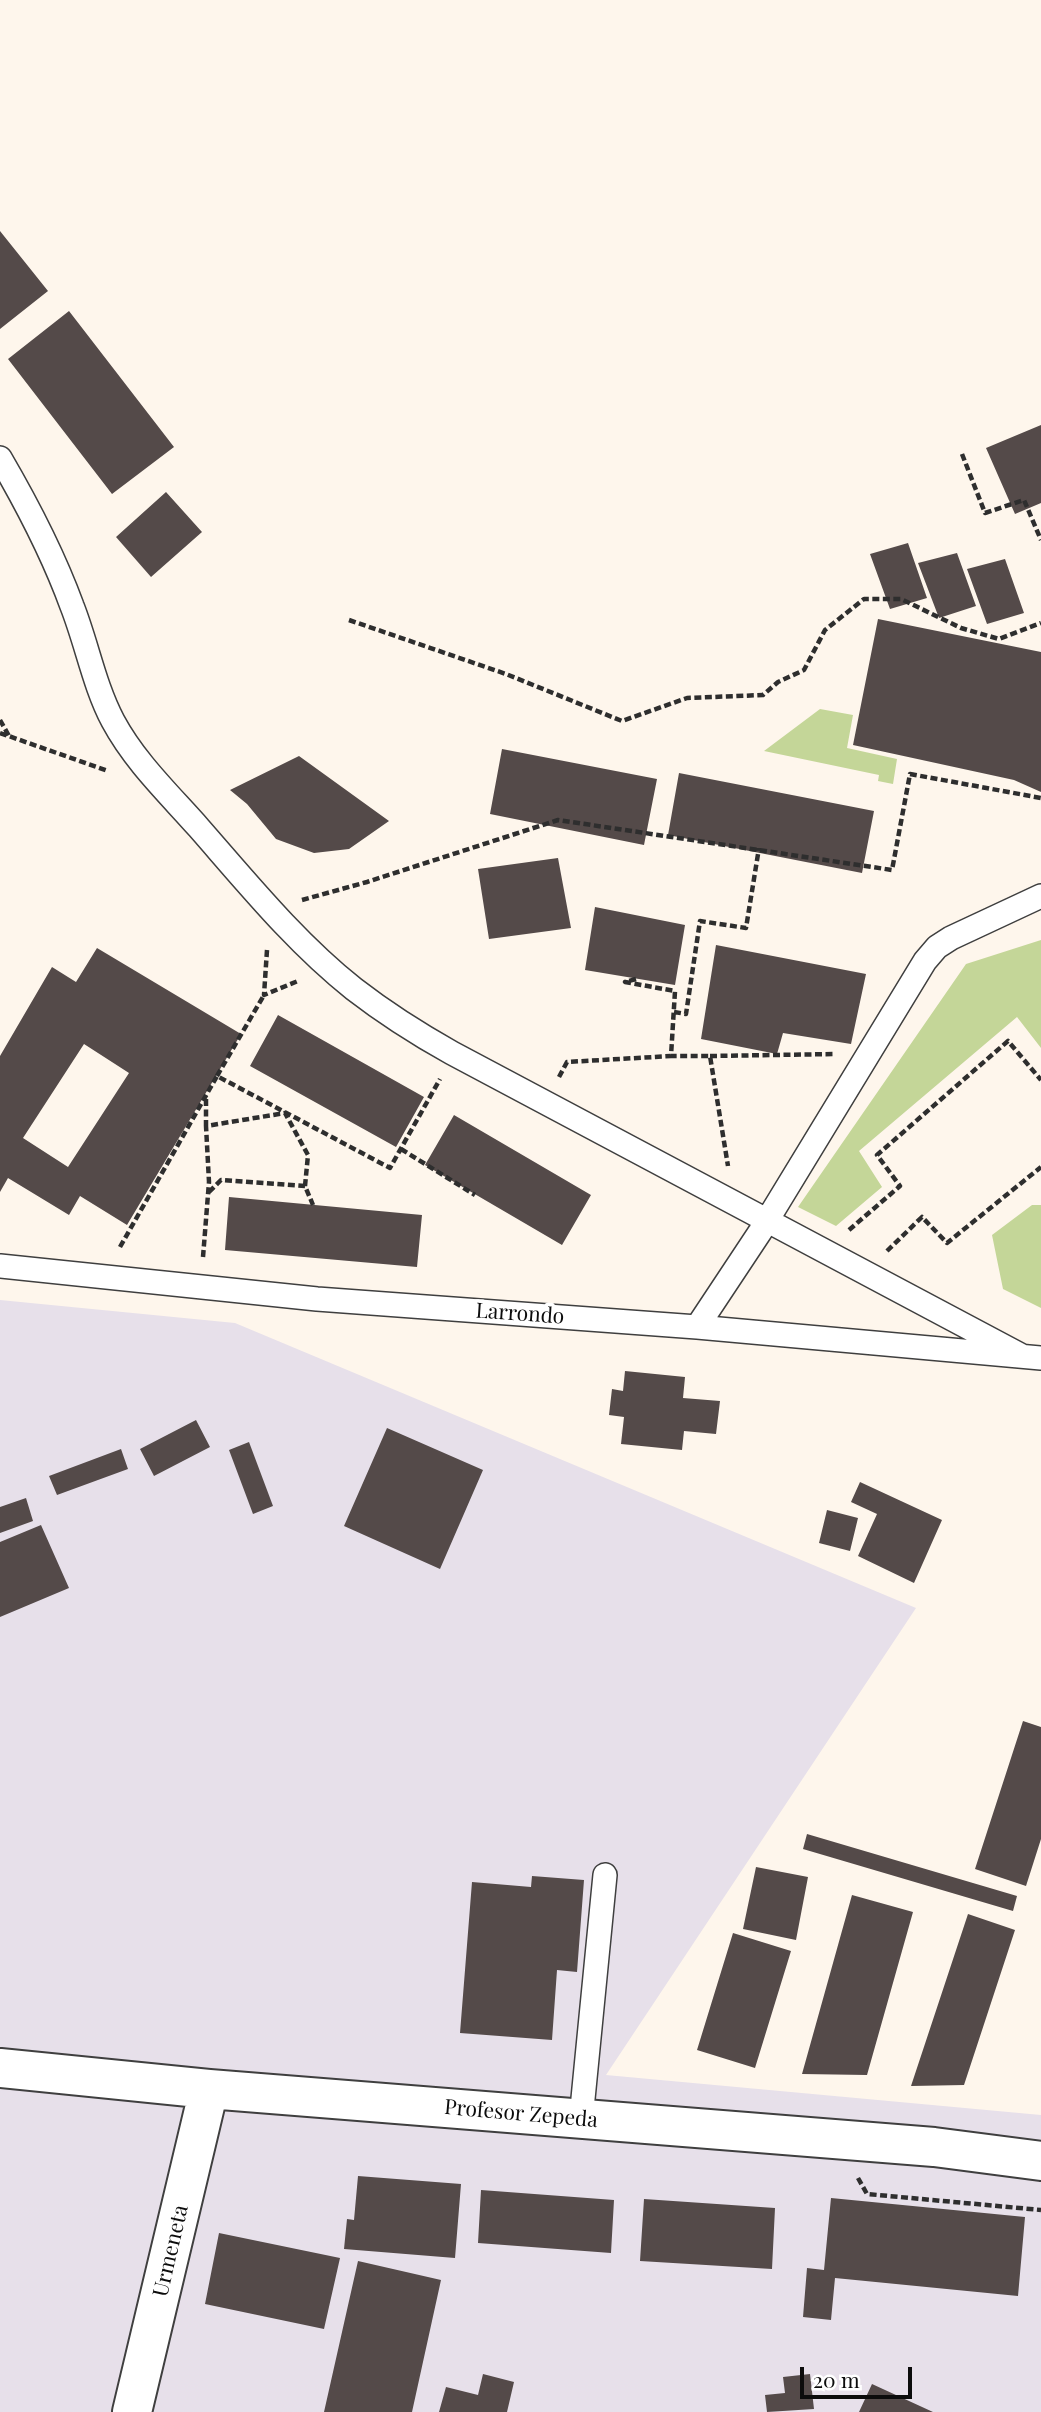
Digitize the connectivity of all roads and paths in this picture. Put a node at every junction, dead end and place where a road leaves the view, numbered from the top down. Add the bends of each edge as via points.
1 (962, 454) dead end
2 (0, 458) edge
3 (1041, 540) edge
4 (349, 620) dead end
5 (1041, 623) edge
6 (0, 720) edge
7 (0, 733) edge
8 (9, 736) junction
9 (167, 792) junction
10 (1041, 798) edge
11 (759, 848) junction
12 (1041, 896) edge
13 (268, 907) junction
14 (636, 979) dead end
15 (264, 995) dead end
16 (674, 1012) junction
17 (840, 1042) dead end
18 (452, 1053) junction
19 (834, 1054) junction
20 (671, 1056) junction
21 (710, 1056) junction
22 (861, 1064) junction
23 (827, 1065) dead end
24 (218, 1076) junction
25 (559, 1077) junction
26 (1041, 1080) edge
27 (571, 1083) dead end
28 (205, 1097) junction
29 (545, 1103) junction
30 (285, 1113) junction
31 (206, 1126) junction
32 (401, 1149) junction
33 (716, 1158) dead end
34 (728, 1165) junction
35 (1041, 1167) edge
36 (737, 1170) dead end
37 (305, 1186) junction
38 (208, 1193) junction
39 (475, 1195) dead end
40 (732, 1201) junction
41 (313, 1205) dead end
42 (767, 1220) junction
43 (826, 1251) junction
44 (203, 1260) dead end
45 (0, 1266) edge
46 (865, 1272) junction
47 (104, 1276) junction
48 (697, 1327) junction
49 (1032, 1357) edge
50 (605, 1875) dead end
51 (0, 2068) edge
52 (209, 2089) junction
53 (581, 2119) junction
54 (1041, 2161) edge
55 (132, 2412) edge

1 - 3 path via 985,513 1024,500
2 - 9 lane via 55,563 112,719 127,745
4 - 5 path via 506,674 622,721 687,698 764,695 778,682 804,670 825,630 864,599 901,599 961,628 999,639
6 - 8 path
7 - 8 path
8 - 9 path
9 - 13 lane
10 - 11 path via 910,774 892,870
11 - 13 path via 558,820 321,896
11 - 16 path via 746,928 700,921 686,1014
12 - 22 lane via 937,947
13 - 18 lane via 352,987
14 - 16 path via 625,982 675,991
15 - 24 path
16 - 20 path
17 - 19 path
18 - 29 lane
18 - 32 path
19 - 21 path
19 - 22 path
19 - 23 path
20 - 21 path
20 - 25 path via 567,1062
21 - 34 path
22 - 42 lane
24 - 28 path
24 - 30 path
25 - 27 path
25 - 29 path
26 - 43 path via 1008,1041 877,1155 901,1186
28 - 31 path
28 - 47 path
29 - 40 lane
30 - 31 path
30 - 32 path via 390,1168
30 - 37 path via 307,1155
31 - 38 path
32 - 39 path
33 - 34 path
34 - 36 path
34 - 40 path
35 - 46 path via 947,1243 922,1217
37 - 38 path via 221,1180
37 - 41 path
38 - 44 path
40 - 42 lane
42 - 43 lane
42 - 48 lane
43 - 46 lane
45 - 47 lane, Larrondo
46 - 49 lane
47 - 48 lane, Larrondo via 317,1299
48 - 49 lane, Larrondo
50 - 53 lane
51 - 52 street, Profesor Zepeda
52 - 53 street, Profesor Zepeda
52 - 55 street, Urmeneta
53 - 54 street, Profesor Zepeda via 934,2147

